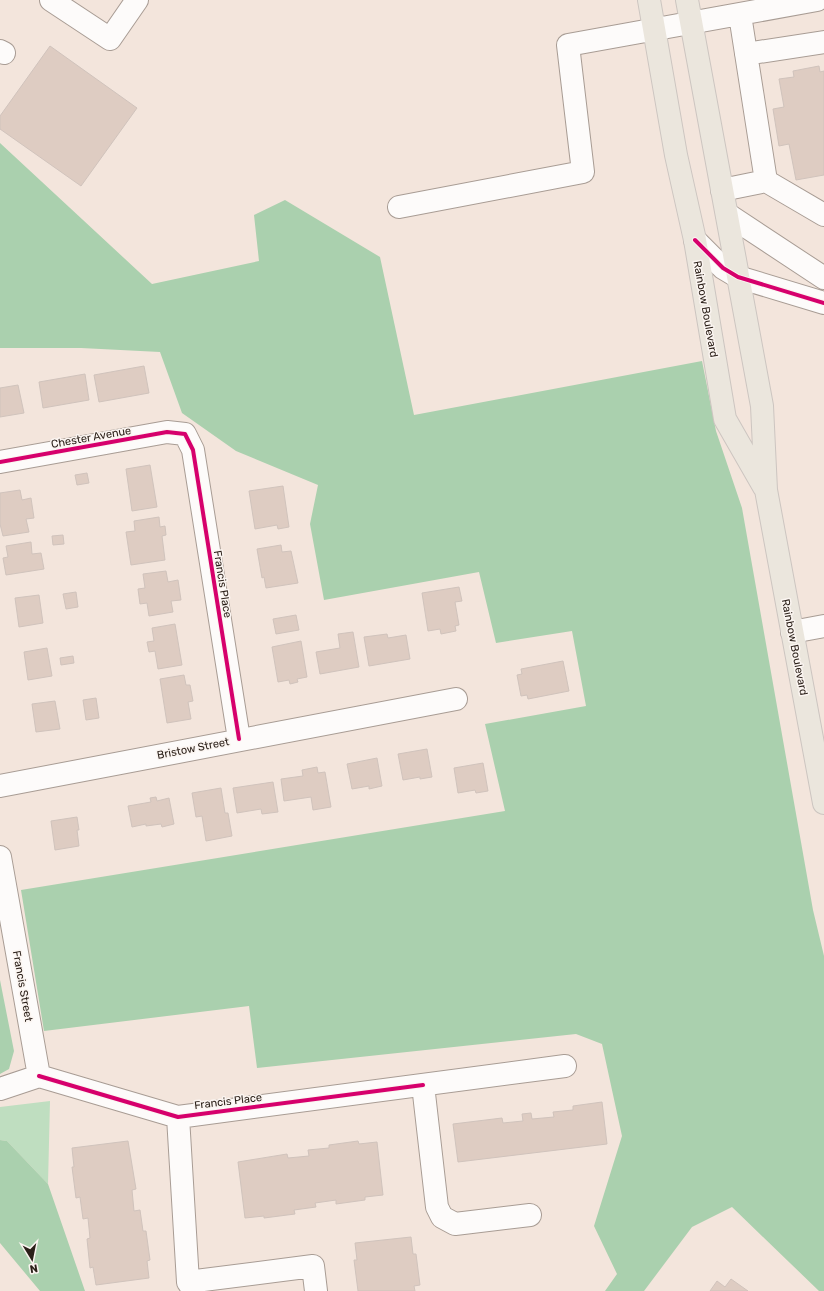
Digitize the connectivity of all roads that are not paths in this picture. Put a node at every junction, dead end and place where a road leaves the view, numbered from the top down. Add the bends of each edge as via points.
1 (51, 0) edge
2 (136, 0) edge
3 (649, 0) edge
4 (687, 0) edge
5 (817, 0) edge
6 (740, 15) junction
7 (691, 24) junction
8 (653, 31) junction
9 (824, 42) edge
10 (746, 54) junction
11 (766, 181) junction
12 (722, 190) junction
13 (399, 207) dead end
14 (727, 214) junction
15 (824, 214) edge
16 (694, 240) junction
17 (738, 277) junction
18 (824, 278) edge
19 (824, 303) edge
20 (185, 434) joint
21 (0, 462) edge
22 (766, 490) junction
23 (824, 626) edge
24 (792, 632) junction
25 (456, 699) dead end
26 (239, 739) junction
27 (0, 786) edge
28 (824, 803) edge
29 (0, 857) edge
30 (565, 1066) dead end
31 (39, 1076) junction
32 (423, 1085) junction
33 (0, 1089) edge
34 (178, 1117) junction
35 (530, 1215) dead end
36 (191, 1287) edge
37 (316, 1291) edge

1 - 2 street via 110,39
3 - 8 main road, Rainbow Boulevard
4 - 7 main road, Rainbow Boulevard
5 - 6 street
6 - 7 street
6 - 10 street
7 - 8 street
7 - 12 main road, Rainbow Boulevard
8 - 13 street via 568,45 583,172
8 - 16 main road, Rainbow Boulevard
9 - 10 street
10 - 11 street
11 - 12 street
11 - 15 street
12 - 14 main road, Rainbow Boulevard
14 - 17 main road, Rainbow Boulevard
14 - 18 street
16 - 17 street via 717,263
16 - 22 main road, Rainbow Boulevard via 725,419
17 - 19 street
17 - 22 main road, Rainbow Boulevard via 762,406
20 - 21 street, Chester Avenue via 167,432
20 - 26 street, Francis Place via 193,450
22 - 24 main road, Rainbow Boulevard
23 - 24 street
24 - 28 main road, Rainbow Boulevard
25 - 26 street, Bristow Street
26 - 27 street, Bristow Street
29 - 31 street, Francis Street
30 - 32 street, Francis Place
31 - 33 street
31 - 34 street, Francis Place
32 - 34 street, Francis Place
32 - 35 street via 437,1207 442,1217 455,1224
34 - 36 street
36 - 37 street via 313,1266

